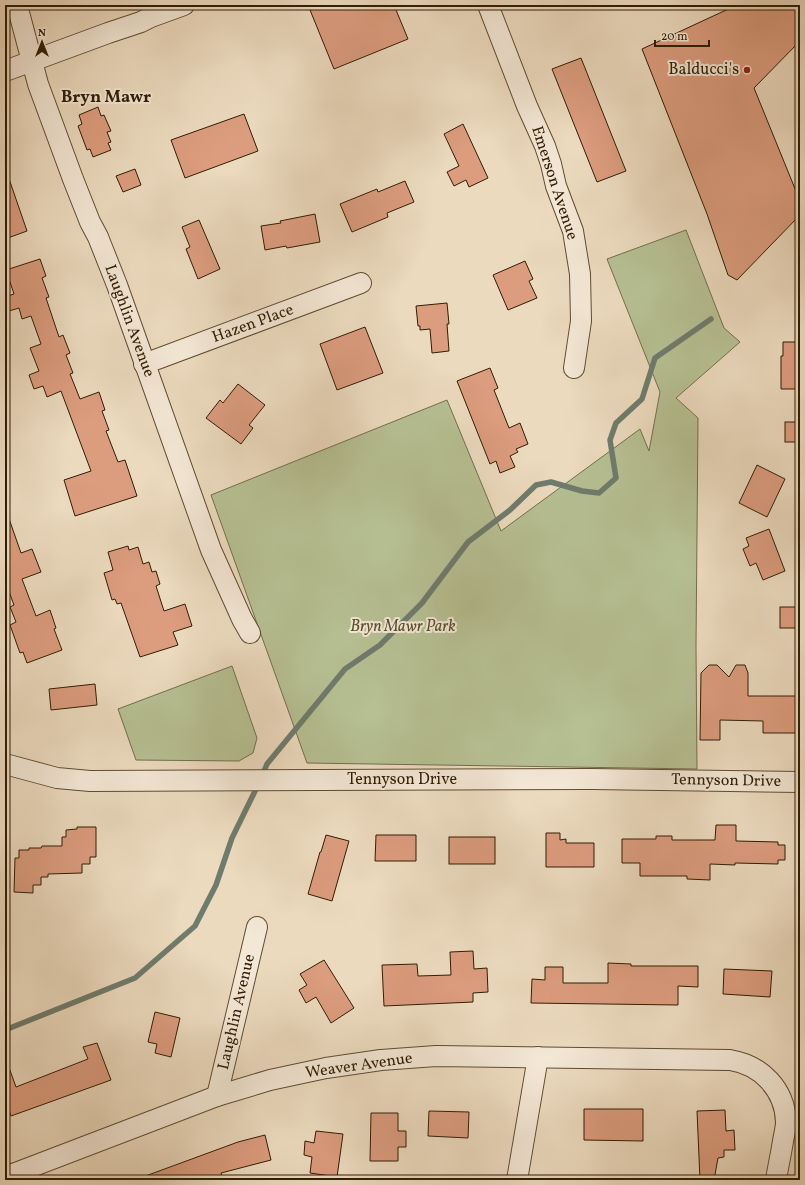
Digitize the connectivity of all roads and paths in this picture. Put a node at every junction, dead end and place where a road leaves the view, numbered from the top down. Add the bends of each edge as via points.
1 (17, 5) edge
2 (184, 5) edge
3 (488, 5) edge
4 (32, 60) junction
5 (5, 71) edge
6 (361, 284) dead end
7 (144, 364) junction
8 (574, 368) dead end
9 (250, 633) dead end
10 (5, 764) edge
11 (800, 782) edge
12 (257, 927) dead end
13 (538, 1057) junction
14 (217, 1096) junction
15 (5, 1176) edge
16 (517, 1180) edge
17 (776, 1180) edge

1 - 4 street, Laughlin Avenue
2 - 4 street
3 - 8 street, Emerson Avenue via 552,164 556,186 573,231 580,274 581,321
4 - 5 street
4 - 7 street, Laughlin Avenue via 38,84 77,190 114,278
6 - 7 street, Hazen Place
7 - 9 street, Laughlin Avenue via 211,550
10 - 11 street, Tennyson Drive via 51,777 90,780 591,779
12 - 14 street, Laughlin Avenue
13 - 14 street, Weaver Avenue via 436,1056 381,1060 326,1068
13 - 16 street
13 - 17 street, Weaver Avenue via 730,1060 754,1067 768,1078 778,1091 784,1106 786,1123
14 - 15 street, Weaver Avenue

